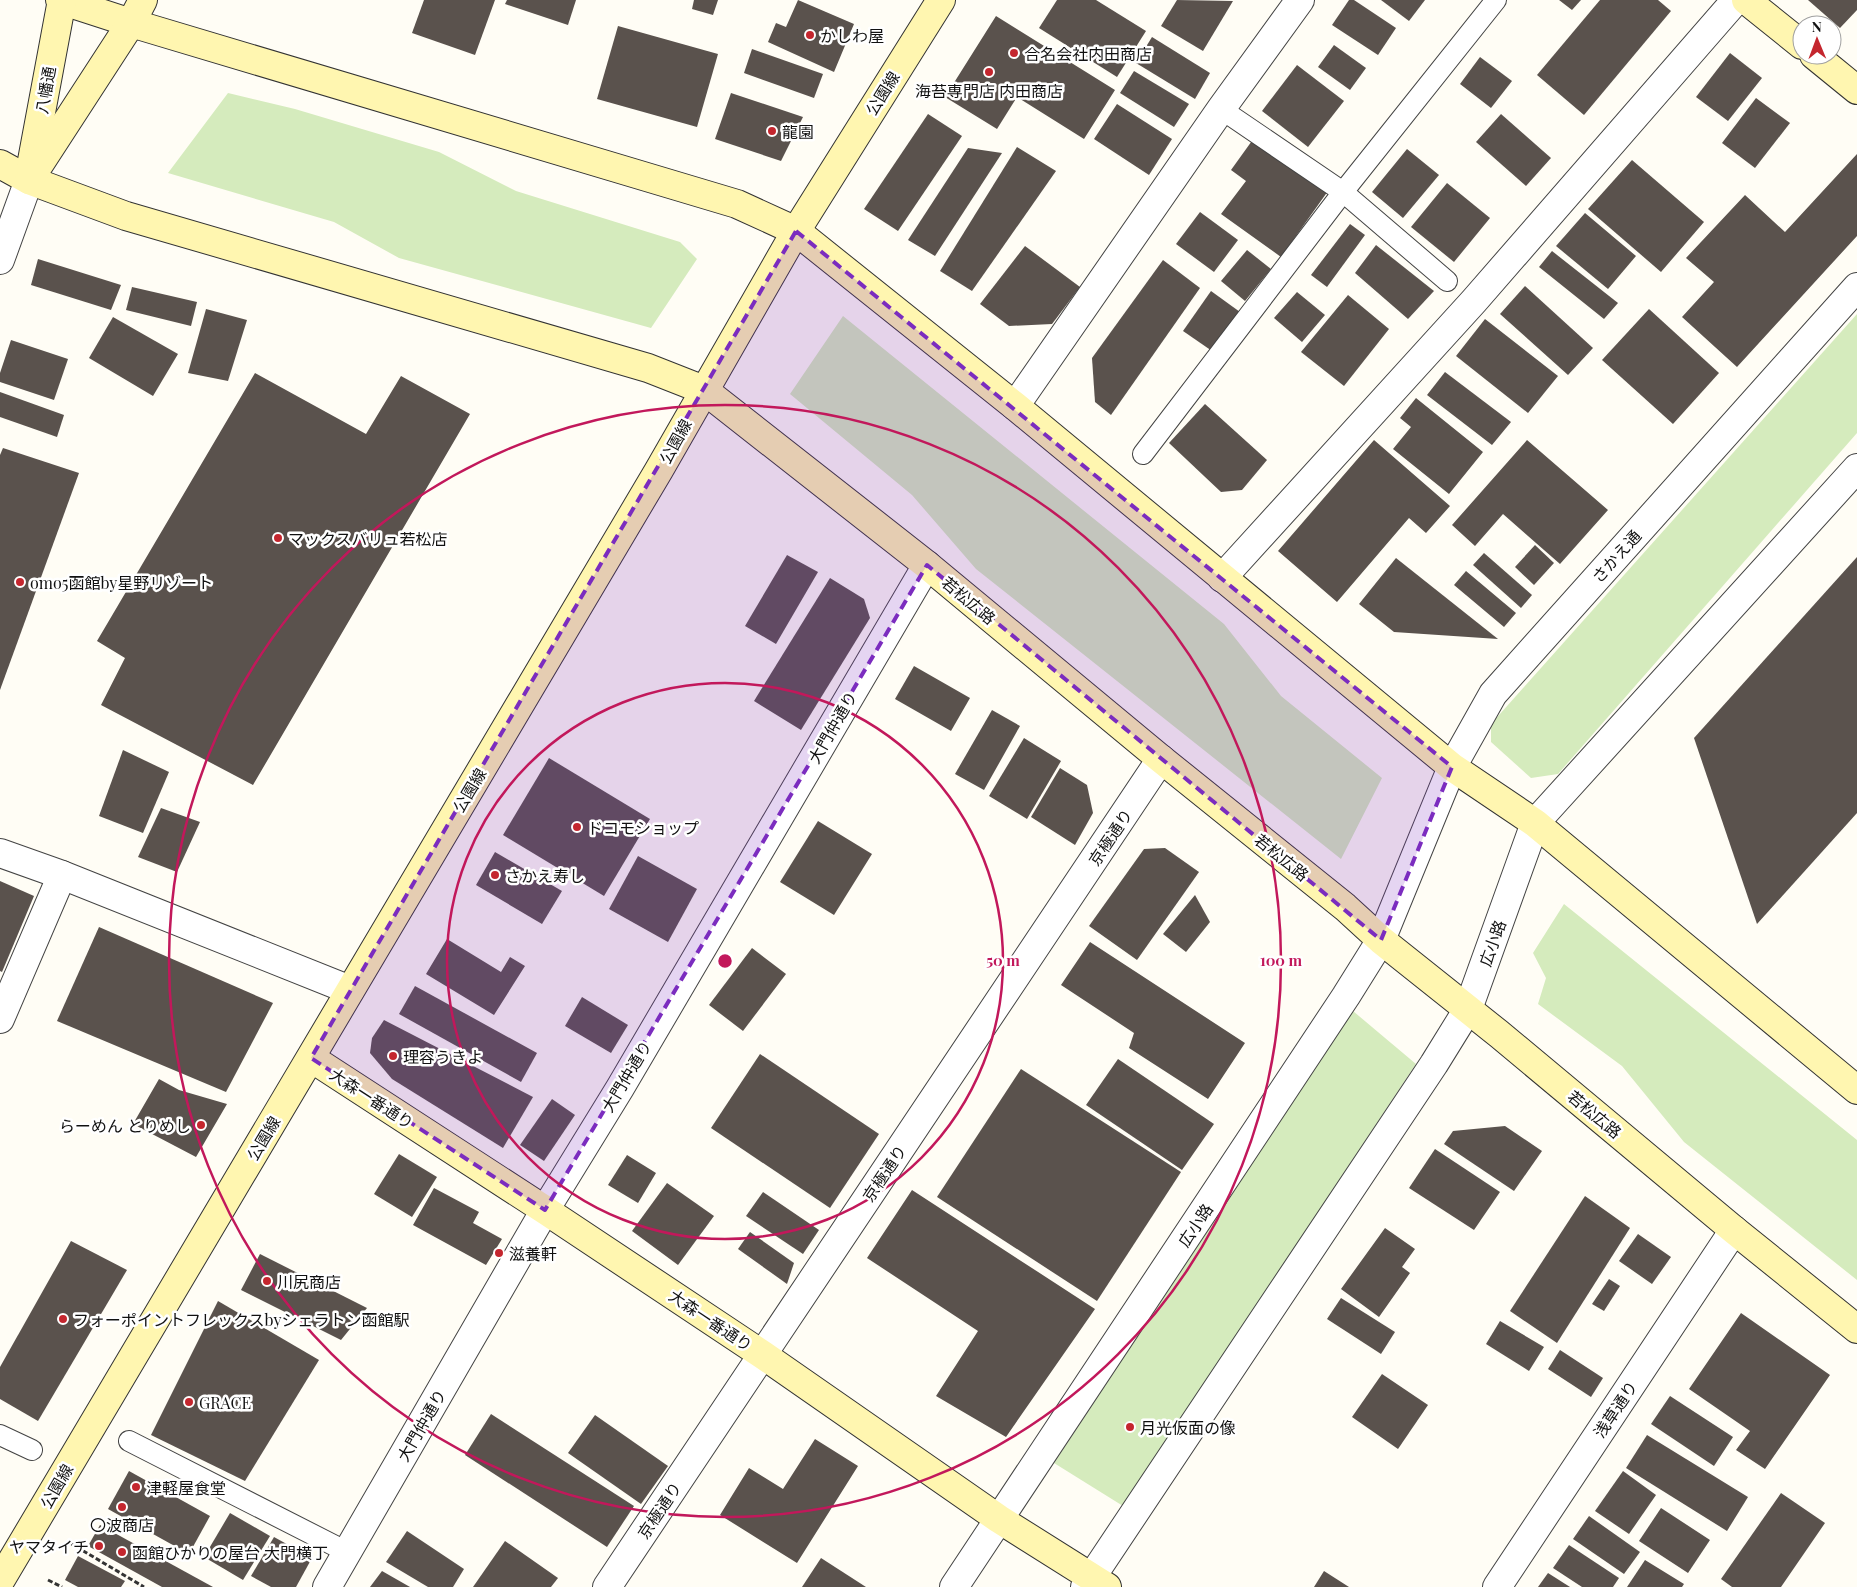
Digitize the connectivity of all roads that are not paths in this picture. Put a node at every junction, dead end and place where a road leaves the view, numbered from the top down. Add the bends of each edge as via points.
1 (62, 0) edge
2 (941, 0) edge
3 (1300, 0) edge
4 (1496, 0) edge
5 (1736, 0) edge
6 (1746, 0) edge
7 (137, 11) edge
8 (1792, 37) edge
9 (1826, 65) edge
10 (1857, 90) edge
11 (1221, 109) junction
12 (0, 164) edge
13 (29, 180) junction
14 (1342, 192) junction
15 (796, 231) junction
16 (0, 260) edge
17 (1447, 281) dead end
18 (1857, 287) edge
19 (704, 390) junction
20 (1016, 406) junction
21 (1143, 454) dead end
22 (1857, 468) edge
23 (927, 565) junction
24 (1222, 578) junction
25 (1161, 759) junction
26 (1452, 766) junction
27 (1535, 823) junction
28 (1417, 852) joint
29 (0, 853) edge
30 (62, 875) junction
31 (1381, 940) junction
32 (350, 990) junction
33 (1468, 1009) junction
34 (0, 1019) edge
35 (311, 1058) junction
36 (1857, 1090) edge
37 (545, 1210) junction
38 (1734, 1230) junction
39 (1857, 1329) edge
40 (763, 1355) junction
41 (0, 1435) edge
42 (129, 1441) dead end
43 (32, 1450) dead end
44 (999, 1519) junction
45 (347, 1552) junction
46 (0, 1581) edge
47 (1095, 1583) edge
48 (327, 1587) edge
49 (606, 1587) edge
50 (954, 1587) edge
51 (1497, 1587) edge

1 - 7 street
1 - 13 street, 八幡通
2 - 15 street, 公園線
3 - 11 street
4 - 14 lane
5 - 24 street via 1474,301
6 - 8 street
7 - 13 street
7 - 15 street via 737,204
9 - 10 street
11 - 14 lane
11 - 20 street
12 - 13 street, 若松広路
13 - 16 street
13 - 19 street, 若松広路 via 126,216 648,368
14 - 17 lane
14 - 21 lane
15 - 19 street, 公園線
15 - 20 street
18 - 26 street, さかえ通 via 1493,694
19 - 23 street, 若松広路
19 - 32 street, 公園線
20 - 24 street
22 - 27 street
23 - 25 street, 若松広路
23 - 37 street, 大門仲通り
24 - 26 street
25 - 31 street, 若松広路
25 - 40 street, 京極通り
26 - 27 street
26 - 28 street, さかえ通
27 - 33 street, 広小路
27 - 36 street
28 - 31 street, 広小路
29 - 30 street
30 - 32 street
30 - 34 street
31 - 33 street, 若松広路
31 - 44 street, 広小路
32 - 35 street, 公園線
33 - 38 street, 若松広路
33 - 47 street, 広小路
35 - 37 street, 大森一番通り
35 - 46 street, 公園線
37 - 40 street, 大森一番通り
37 - 45 street, 大門仲通り
38 - 39 street, 若松広路
38 - 51 street, 浅草通り
40 - 44 street, 大森一番通り
40 - 49 street, 京極通り
41 - 43 lane
42 - 45 lane
44 - 47 street, 大森一番通り
44 - 50 street, 広小路
45 - 48 street, 大門仲通り

